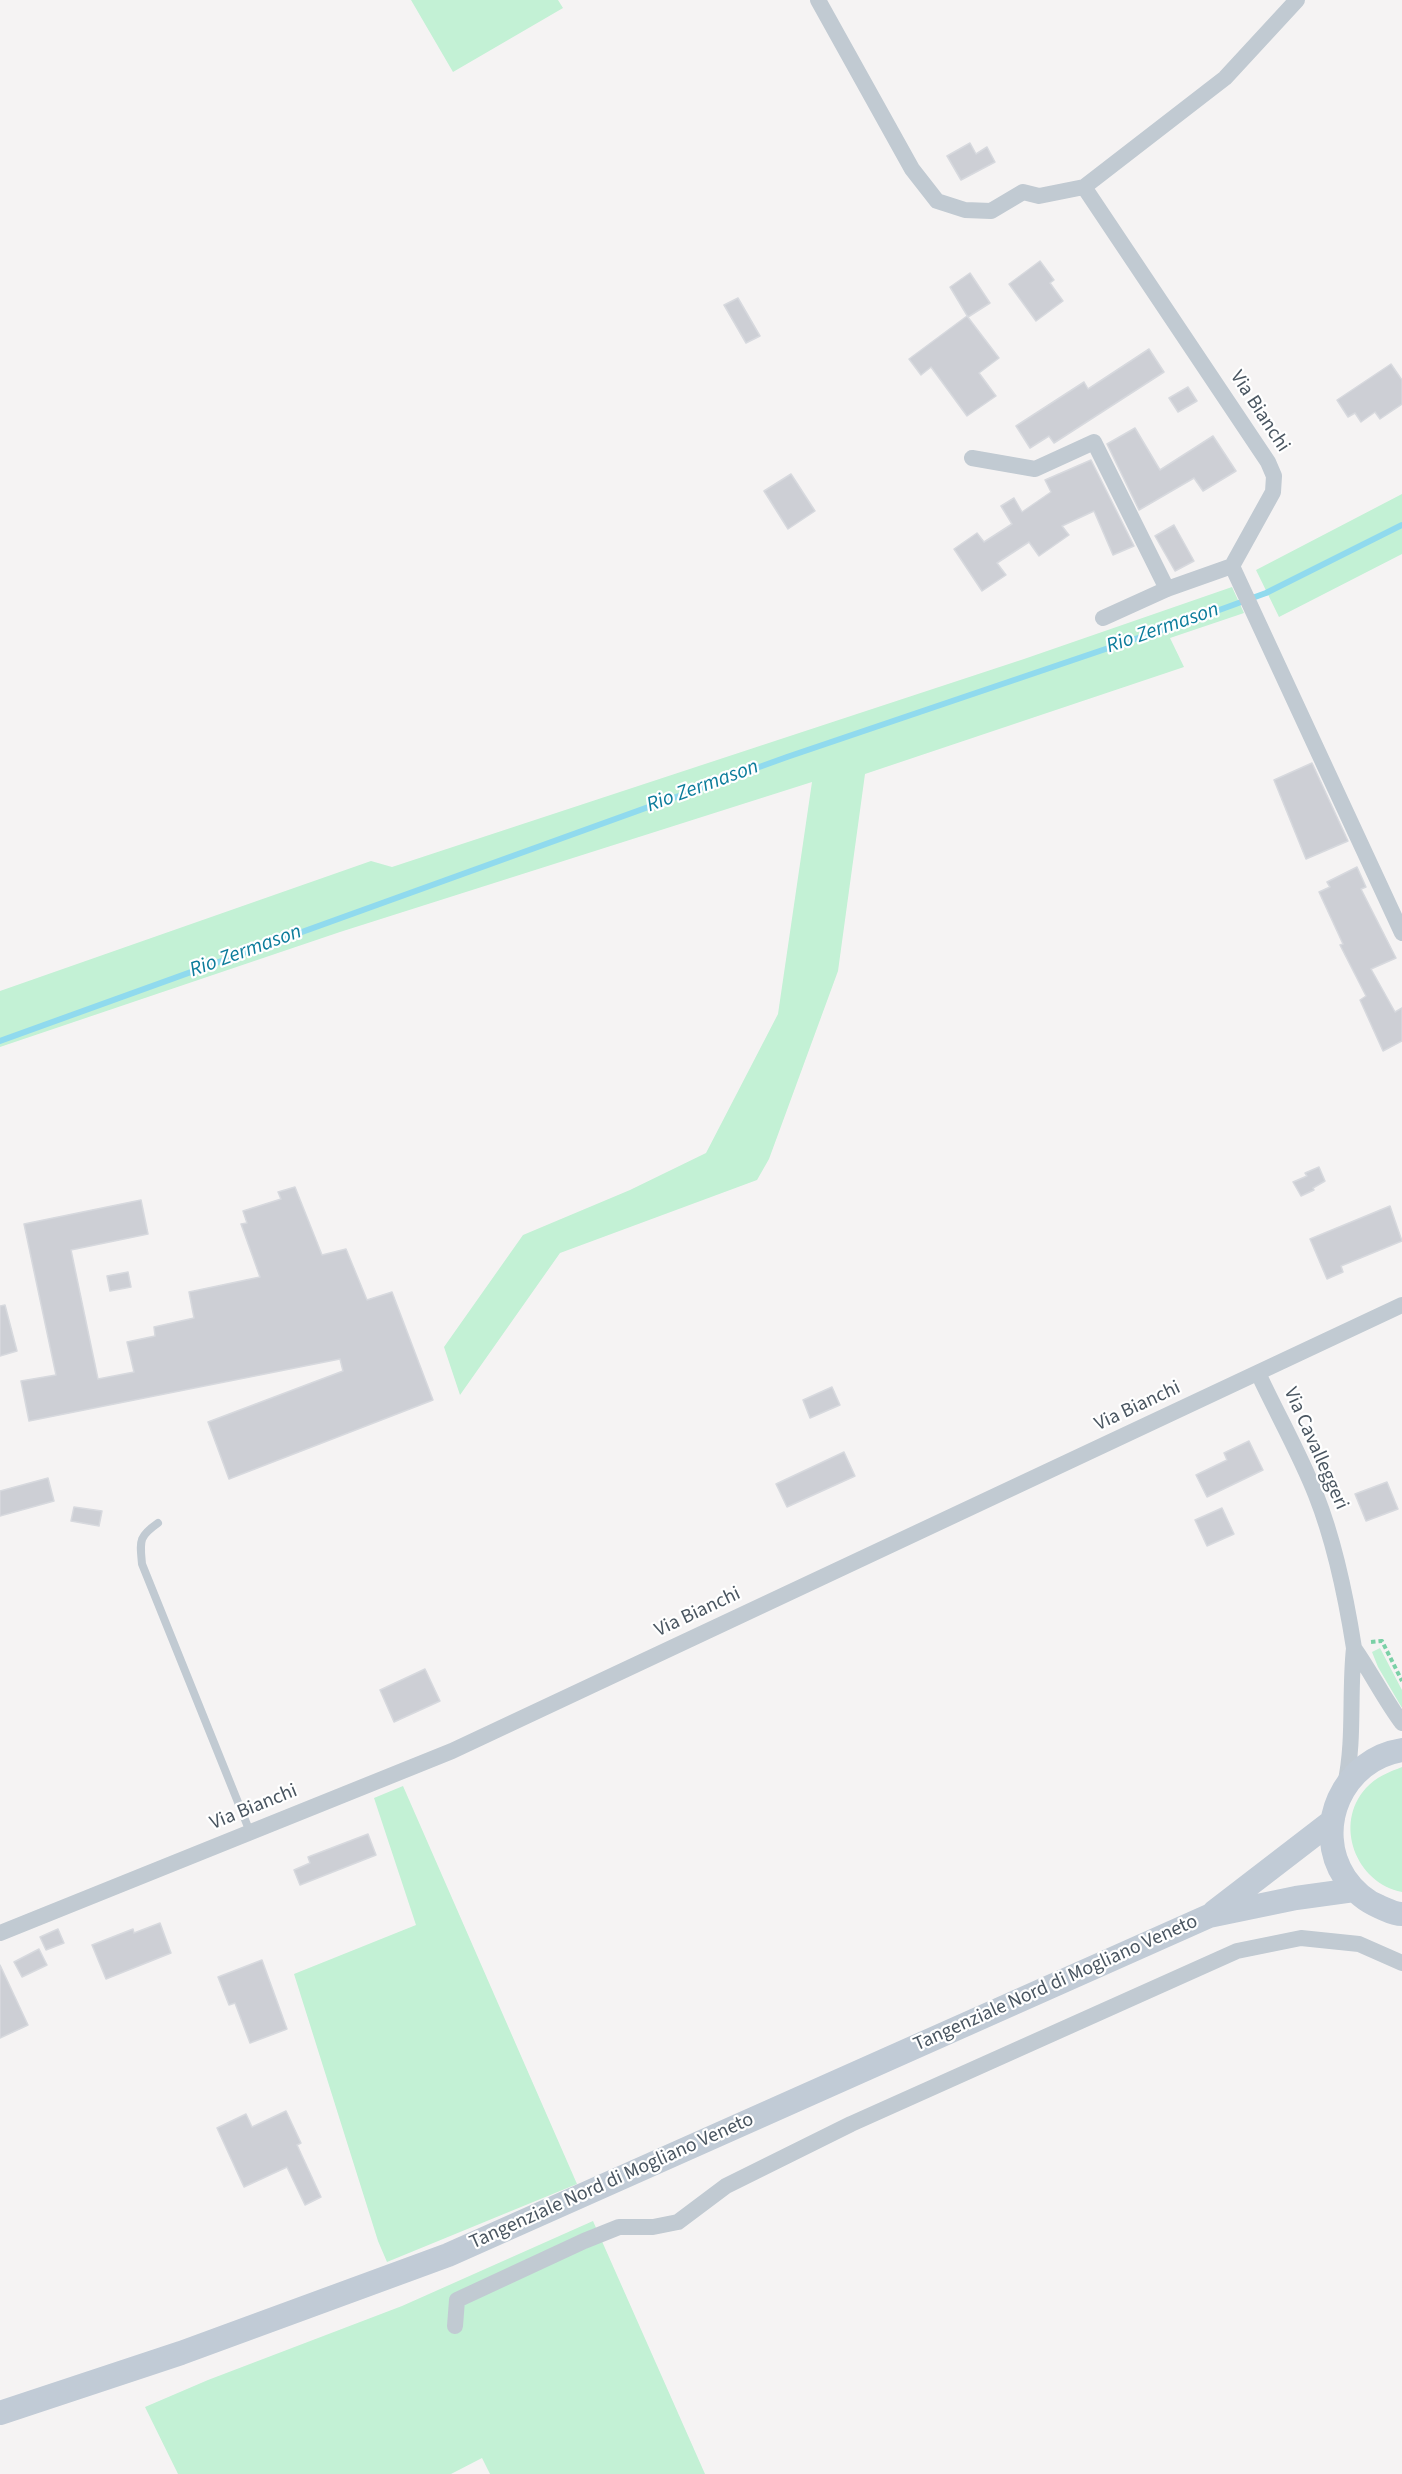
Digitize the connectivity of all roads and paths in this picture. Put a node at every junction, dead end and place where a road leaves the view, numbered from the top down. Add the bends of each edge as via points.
1 (818, 0) edge
2 (1297, 0) edge
3 (1084, 187) junction
4 (972, 458) dead end
5 (1235, 573) junction
6 (1167, 589) junction
7 (1103, 618) dead end
8 (1402, 933) edge
9 (1402, 1305) edge
10 (1258, 1374) junction
11 (158, 1523) dead end
12 (1354, 1648) junction
13 (1402, 1723) edge
14 (1402, 1750) edge
15 (1345, 1786) junction
16 (1331, 1822) junction
17 (250, 1832) junction
18 (1354, 1890) junction
19 (1402, 1914) edge
20 (1209, 1916) junction
21 (0, 1933) edge
22 (1402, 1963) edge
23 (455, 2326) dead end
24 (0, 2413) edge

1 - 3 street via 912,170 938,201 965,210 991,211 1023,192 1039,196
2 - 3 street via 1225,78
3 - 5 street, Via Bianchi via 1274,476 1273,492
4 - 6 street via 1035,469 1094,442
5 - 6 street
5 - 8 street
6 - 7 street
9 - 10 street, Via Bianchi
10 - 12 street, Via Cavalleggeri via 1315,1494 1328,1531
10 - 17 street, Via Bianchi via 452,1751
11 - 17 lane via 144,1532 140,1546 142,1564
12 - 13 street
12 - 15 street via 1350,1681 1351,1752
14 - 15 main road via 1374,1759
15 - 16 main road
16 - 18 main road via 1339,1868
16 - 20 main road
17 - 21 street, Via Bianchi
18 - 19 main road via 1372,1904
18 - 20 main road
20 - 24 main road, Tangenziale Nord di Mogliano Veneto via 448,2255 181,2353
22 - 23 street via 1359,1944 1301,1938 1237,1951 851,2124 726,2186 678,2222 619,2227 457,2300

